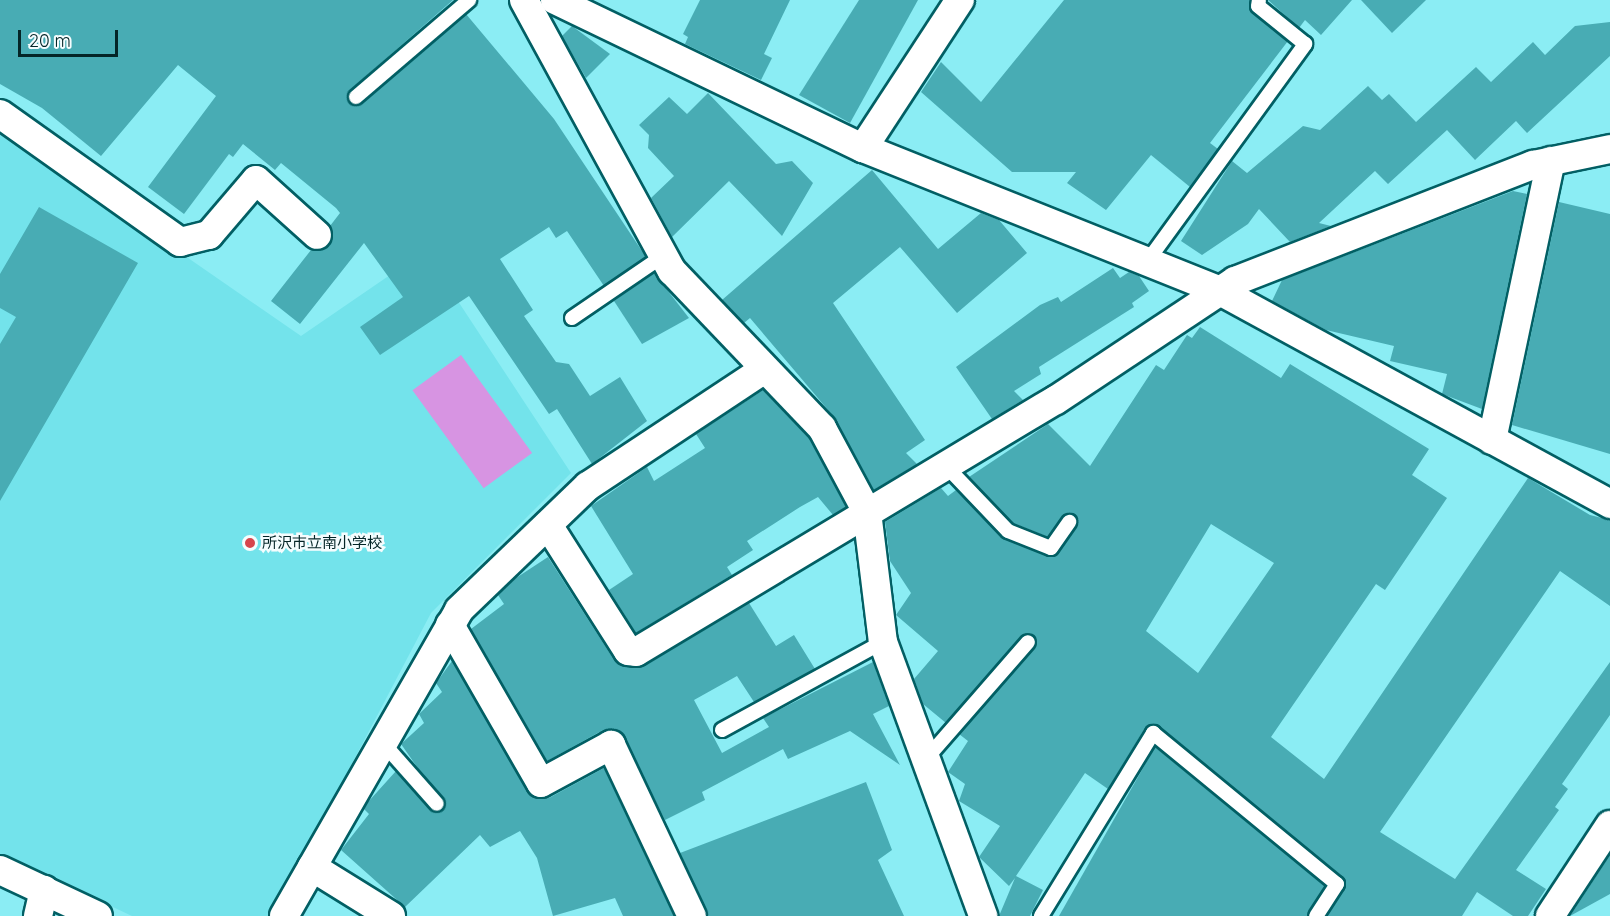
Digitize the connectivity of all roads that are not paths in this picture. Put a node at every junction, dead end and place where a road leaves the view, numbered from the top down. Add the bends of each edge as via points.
1 (469, 0) edge
2 (524, 0) edge
3 (555, 0) edge
4 (960, 0) edge
5 (1259, 0) edge
6 (356, 97) dead end
7 (0, 114) edge
8 (863, 147) junction
9 (1610, 149) edge
10 (1551, 161) junction
11 (317, 236) dead end
12 (663, 256) junction
13 (1149, 259) junction
14 (1218, 290) junction
15 (572, 318) dead end
16 (762, 371) junction
17 (1492, 440) junction
18 (945, 465) junction
19 (1610, 504) edge
20 (867, 512) junction
21 (1069, 522) dead end
22 (548, 525) junction
23 (450, 625) junction
24 (883, 642) junction
25 (1028, 642) dead end
26 (722, 730) dead end
27 (383, 743) junction
28 (926, 759) junction
29 (437, 804) dead end
30 (1610, 825) edge
31 (312, 867) junction
32 (0, 870) edge
33 (41, 903) edge
34 (98, 916) edge
35 (284, 916) edge
36 (390, 916) edge
37 (692, 916) edge
38 (983, 916) edge
39 (1041, 916) edge
40 (1316, 916) edge
41 (1550, 916) edge

1 - 6 lane
2 - 12 street
3 - 8 street
4 - 8 street
5 - 13 lane via 1258,6 1305,44
7 - 11 street via 180,242 209,235 255,180
8 - 13 street
9 - 10 street
10 - 14 street via 1338,237
10 - 17 street
12 - 15 lane
12 - 16 street
13 - 14 street
14 - 17 street
14 - 18 street via 1056,400
16 - 20 street via 822,428
16 - 22 street via 588,486
17 - 19 street
18 - 20 street
18 - 21 lane via 1008,531 1051,548
20 - 22 street via 636,652 628,651
20 - 24 street
22 - 23 street
23 - 27 street
23 - 37 street via 541,783 611,745
24 - 26 lane
24 - 28 street
25 - 28 lane
27 - 29 lane
27 - 31 street
28 - 38 street
30 - 41 street
31 - 35 street
31 - 36 street
32 - 33 street
33 - 34 street
39 - 40 lane via 1153,733 1336,884

